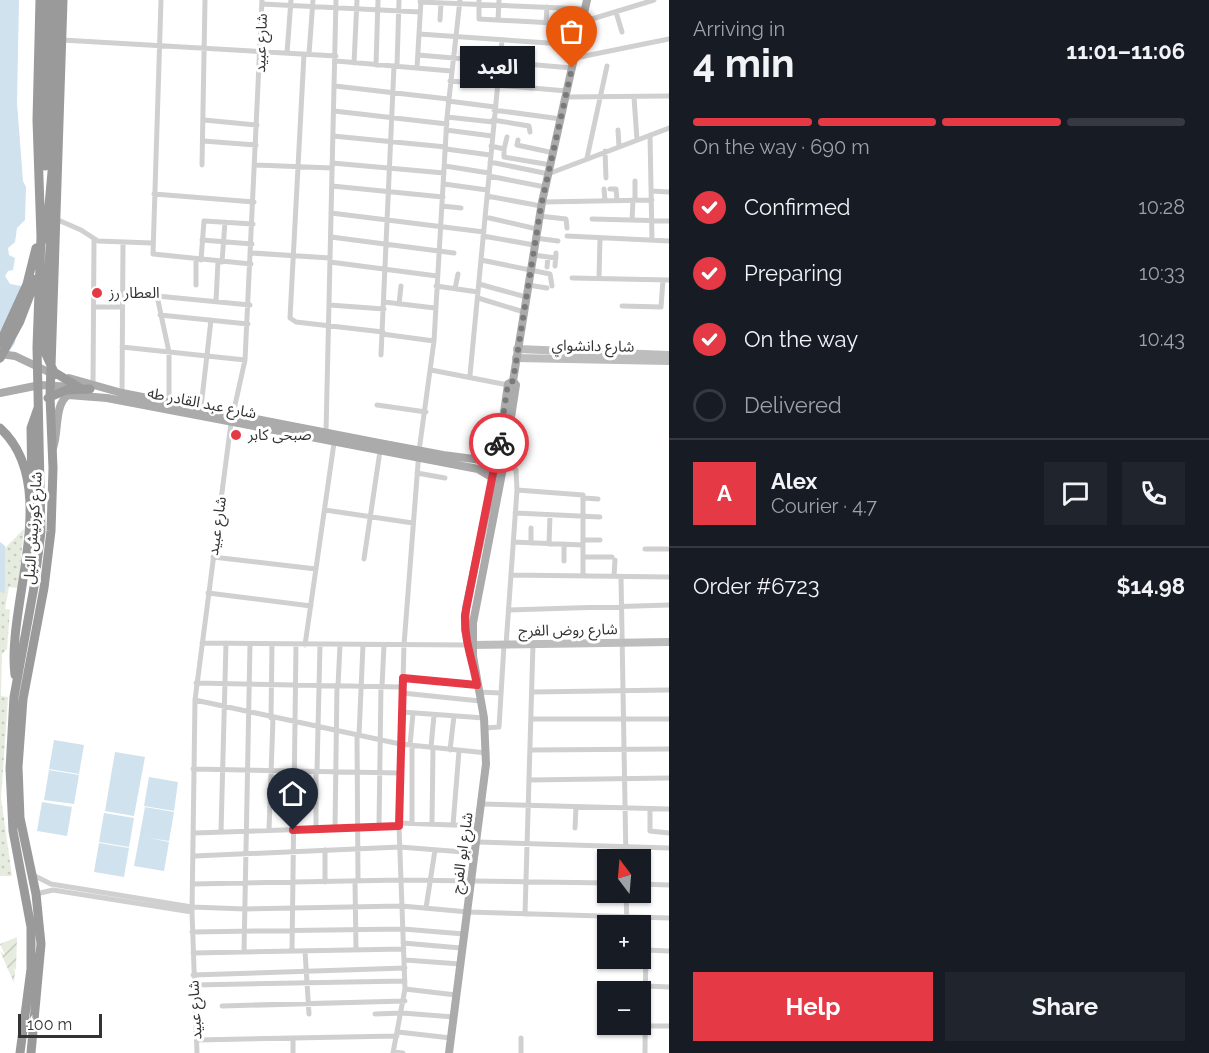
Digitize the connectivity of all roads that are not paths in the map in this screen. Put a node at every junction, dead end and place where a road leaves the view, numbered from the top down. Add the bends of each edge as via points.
1 (40, 0) edge
2 (48, 0) edge
3 (55, 0) edge
4 (63, 0) edge
5 (160, 0) edge
6 (206, 0) edge
7 (336, 0) edge
8 (357, 0) edge
9 (378, 0) edge
10 (399, 0) edge
11 (552, 0) edge
12 (562, 0) edge
13 (654, 0) edge
14 (420, 1) edge
15 (645, 1) edge
16 (262, 2) edge
17 (440, 2) edge
18 (453, 2) edge
19 (460, 2) edge
20 (479, 2) edge
21 (499, 2) edge
22 (291, 3) edge
23 (313, 3) edge
24 (514, 4) edge
25 (586, 4) edge
26 (535, 7) junction
27 (549, 7) junction
28 (335, 8) junction
29 (562, 8) junction
30 (357, 9) junction
31 (378, 10) junction
32 (399, 11) junction
33 (420, 12) junction
34 (616, 12) junction
35 (440, 20) dead end
36 (498, 20) junction
37 (516, 21) junction
38 (534, 22) junction
39 (582, 22) junction
40 (546, 23) junction
41 (554, 23) dead end
42 (622, 32) dead end
43 (419, 34) junction
44 (456, 36) junction
45 (669, 39) edge
46 (62, 40) junction
47 (502, 40) junction
48 (577, 45) junction
49 (159, 46) junction
50 (206, 48) junction
51 (260, 52) junction
52 (287, 53) junction
53 (306, 54) junction
54 (417, 55) junction
55 (574, 58) junction
56 (336, 59) junction
57 (453, 59) junction
58 (500, 62) junction
59 (354, 63) junction
60 (376, 65) junction
61 (396, 66) junction
62 (607, 66) dead end
63 (417, 68) junction
64 (572, 68) junction
65 (451, 71) junction
66 (450, 81) junction
67 (498, 85) junction
68 (335, 86) junction
69 (393, 93) junction
70 (566, 94) junction
71 (669, 96) edge
72 (634, 97) junction
73 (599, 98) junction
74 (448, 100) junction
75 (494, 108) junction
76 (334, 111) junction
77 (392, 118) junction
78 (561, 119) junction
79 (204, 120) junction
80 (493, 121) junction
81 (447, 124) junction
82 (257, 125) junction
83 (669, 128) edge
84 (618, 130) dead end
85 (530, 132) dead end
86 (650, 135) junction
87 (333, 136) junction
88 (492, 136) junction
89 (507, 137) dead end
90 (518, 140) dead end
91 (637, 140) junction
92 (203, 141) junction
93 (391, 141) junction
94 (256, 145) junction
95 (491, 146) junction
96 (619, 146) junction
97 (446, 148) junction
98 (504, 149) junction
99 (39, 151) junction
100 (605, 151) junction
101 (554, 153) junction
102 (490, 155) junction
103 (586, 159) junction
104 (490, 162) junction
105 (202, 165) dead end
106 (256, 165) junction
107 (332, 165) junction
108 (445, 166) junction
109 (298, 167) junction
110 (390, 168) junction
111 (549, 171) junction
112 (444, 173) junction
113 (489, 175) junction
114 (606, 178) dead end
115 (634, 181) dead end
116 (444, 184) junction
117 (332, 186) junction
118 (545, 187) junction
119 (652, 191) junction
120 (389, 192) junction
121 (669, 192) edge
122 (487, 193) junction
123 (154, 194) junction
124 (443, 197) junction
125 (616, 200) junction
126 (634, 200) junction
127 (652, 200) junction
128 (604, 201) junction
129 (254, 202) junction
130 (442, 206) junction
131 (461, 208) dead end
132 (541, 208) junction
133 (331, 213) junction
134 (485, 217) junction
135 (592, 219) dead end
136 (58, 220) junction
137 (388, 220) junction
138 (632, 220) junction
139 (653, 220) junction
140 (669, 221) edge
141 (225, 222) junction
142 (253, 224) junction
143 (440, 226) junction
144 (567, 228) dead end
145 (537, 229) junction
146 (483, 234) junction
147 (567, 236) dead end
148 (331, 237) junction
149 (600, 238) junction
150 (94, 240) junction
151 (202, 240) junction
152 (652, 240) junction
153 (558, 241) dead end
154 (669, 241) edge
155 (123, 242) junction
156 (224, 242) junction
157 (152, 243) junction
158 (252, 244) junction
159 (387, 244) junction
160 (534, 246) junction
161 (438, 251) junction
162 (252, 253) junction
163 (454, 253) dead end
164 (294, 256) junction
165 (548, 257) junction
166 (199, 260) junction
167 (330, 260) junction
168 (481, 260) junction
169 (220, 261) junction
170 (251, 264) junction
171 (555, 266) dead end
172 (547, 267) dead end
173 (386, 269) junction
174 (530, 270) junction
175 (458, 274) dead end
176 (437, 276) junction
177 (572, 278) dead end
178 (599, 278) junction
179 (666, 280) edge
180 (479, 284) junction
181 (196, 285) dead end
182 (528, 285) junction
183 (401, 286) dead end
184 (436, 286) junction
185 (455, 289) junction
186 (478, 295) junction
187 (526, 297) junction
188 (216, 301) junction
189 (250, 304) junction
190 (399, 304) junction
191 (329, 305) junction
192 (384, 306) junction
193 (622, 306) dead end
194 (94, 307) junction
195 (121, 307) junction
196 (435, 308) junction
197 (524, 312) junction
198 (160, 315) junction
199 (211, 320) junction
200 (248, 324) junction
201 (328, 326) junction
202 (382, 333) junction
203 (434, 341) junction
204 (0, 343) edge
205 (122, 347) junction
206 (169, 352) junction
207 (517, 353) junction
208 (381, 355) dead end
209 (669, 355) edge
210 (0, 356) edge
211 (208, 356) junction
212 (245, 360) junction
213 (669, 361) edge
214 (51, 362) junction
215 (431, 370) junction
216 (470, 375) junction
217 (510, 383) junction
218 (88, 388) junction
219 (0, 393) edge
220 (122, 393) junction
221 (170, 402) junction
222 (377, 405) dead end
223 (201, 407) junction
224 (426, 412) junction
225 (232, 413) junction
226 (203, 417) junction
227 (231, 423) junction
228 (0, 428) edge
229 (326, 432) junction
230 (334, 443) junction
231 (394, 446) junction
232 (378, 448) junction
233 (52, 451) junction
234 (419, 454) junction
235 (496, 462) junction
236 (486, 472) junction
237 (417, 473) junction
238 (445, 478) dead end
239 (494, 478) junction
240 (517, 490) junction
241 (583, 497) junction
242 (598, 499) dead end
243 (325, 510) junction
244 (515, 513) junction
245 (29, 515) junction
246 (550, 515) junction
247 (370, 517) junction
248 (584, 518) junction
249 (600, 518) dead end
250 (414, 523) junction
251 (531, 528) dead end
252 (600, 540) dead end
253 (513, 542) junction
254 (531, 543) junction
255 (549, 544) junction
256 (564, 544) junction
257 (583, 545) junction
258 (645, 549) dead end
259 (669, 549) edge
260 (591, 550) dead end
261 (213, 557) junction
262 (583, 557) junction
263 (364, 559) dead end
264 (564, 561) dead end
265 (316, 569) junction
266 (511, 575) junction
267 (583, 576) junction
268 (617, 577) junction
269 (669, 577) edge
270 (208, 593) junction
271 (669, 605) edge
272 (311, 606) junction
273 (622, 606) junction
274 (509, 610) junction
275 (669, 642) edge
276 (202, 643) junction
277 (226, 643) junction
278 (623, 643) junction
279 (250, 644) junction
280 (272, 644) junction
281 (534, 644) junction
282 (296, 645) junction
283 (305, 645) junction
284 (320, 645) junction
285 (340, 645) junction
286 (363, 645) junction
287 (384, 645) junction
288 (404, 645) junction
289 (470, 645) junction
290 (505, 645) junction
291 (403, 678) junction
292 (17, 682) junction
293 (196, 683) junction
294 (225, 684) junction
295 (249, 685) junction
296 (272, 686) junction
297 (297, 686) junction
298 (318, 686) junction
299 (338, 686) junction
300 (360, 686) junction
301 (381, 686) junction
302 (402, 690) junction
303 (669, 690) edge
304 (624, 691) junction
305 (532, 692) junction
306 (478, 693) junction
307 (501, 693) junction
308 (195, 700) junction
309 (224, 707) junction
310 (402, 712) junction
311 (249, 713) junction
312 (413, 713) junction
313 (434, 715) junction
314 (454, 716) junction
315 (272, 718) junction
316 (531, 719) junction
317 (624, 719) junction
318 (669, 719) edge
319 (295, 723) junction
320 (484, 723) junction
321 (318, 728) junction
322 (336, 731) junction
323 (358, 735) junction
324 (380, 740) junction
325 (400, 744) junction
326 (411, 745) junction
327 (432, 747) junction
328 (669, 749) edge
329 (450, 750) junction
330 (530, 750) junction
331 (624, 750) junction
332 (459, 751) junction
333 (487, 753) junction
334 (193, 769) junction
335 (223, 770) junction
336 (246, 770) junction
337 (270, 770) junction
338 (294, 771) junction
339 (317, 771) junction
340 (334, 771) junction
341 (380, 771) junction
342 (357, 772) junction
343 (400, 772) junction
344 (669, 778) edge
345 (625, 779) junction
346 (530, 780) junction
347 (483, 804) junction
348 (529, 805) junction
349 (576, 807) junction
350 (625, 808) junction
351 (650, 809) junction
352 (669, 809) edge
353 (412, 823) junction
354 (399, 824) junction
355 (432, 824) junction
356 (453, 825) junction
357 (380, 826) junction
358 (480, 826) junction
359 (357, 827) junction
360 (335, 828) junction
361 (575, 828) dead end
362 (316, 829) junction
363 (269, 830) junction
364 (293, 830) junction
365 (245, 831) junction
366 (221, 832) junction
367 (669, 832) edge
368 (194, 833) junction
369 (477, 843) junction
370 (528, 844) junction
371 (400, 847) junction
372 (626, 847) junction
373 (669, 848) edge
374 (357, 849) junction
375 (325, 850) junction
376 (435, 850) junction
377 (294, 852) junction
378 (245, 853) junction
379 (476, 853) junction
380 (194, 856) junction
381 (31, 873) junction
382 (402, 880) junction
383 (472, 880) junction
384 (356, 881) junction
385 (429, 881) junction
386 (526, 881) junction
387 (294, 882) junction
388 (325, 882) junction
389 (597, 883) edge
390 (193, 884) junction
391 (245, 884) junction
392 (651, 884) edge
393 (669, 885) edge
394 (36, 894) junction
395 (402, 906) junction
396 (355, 907) junction
397 (426, 908) junction
398 (192, 909) junction
399 (245, 909) junction
400 (293, 909) junction
401 (468, 912) junction
402 (525, 914) junction
403 (597, 916) edge
404 (651, 918) edge
405 (669, 918) edge
406 (403, 928) junction
407 (355, 929) junction
408 (292, 930) junction
409 (244, 931) junction
410 (192, 932) junction
411 (464, 934) junction
412 (404, 946) junction
413 (461, 948) junction
414 (356, 950) junction
415 (651, 950) edge
416 (292, 951) junction
417 (305, 951) junction
418 (669, 951) edge
419 (244, 952) junction
420 (193, 953) junction
421 (405, 960) junction
422 (460, 964) junction
423 (405, 968) junction
424 (306, 971) junction
425 (193, 975) junction
426 (405, 981) junction
427 (307, 983) junction
428 (194, 985) junction
429 (651, 986) edge
430 (669, 987) edge
431 (405, 989) junction
432 (456, 994) junction
433 (405, 1001) junction
434 (308, 1004) junction
435 (222, 1006) dead end
436 (402, 1013) junction
437 (309, 1014) dead end
438 (375, 1014) dead end
439 (454, 1017) junction
440 (651, 1026) edge
441 (669, 1026) edge
442 (397, 1034) junction
443 (645, 1035) edge
444 (451, 1038) junction
445 (521, 1038) dead end
446 (293, 1039) junction
447 (197, 1040) junction
448 (393, 1052) edge
449 (20, 1053) edge
450 (32, 1053) edge
451 (197, 1053) edge
452 (293, 1053) edge
453 (403, 1053) edge
454 (449, 1053) edge
455 (521, 1053) edge
456 (645, 1053) edge

1 - 99 highway, شارع كورنيش النيل
2 - 204 highway via 44,205 27,284
3 - 210 highway via 52,172 45,242 27,304
4 - 46 highway, شارع كورنيش النيل
5 - 49 street
6 - 50 street
7 - 28 street
8 - 30 street
9 - 31 street
10 - 32 street
11 - 27 street
12 - 29 street
13 - 15 street
14 - 17 street
14 - 33 street
15 - 34 street
16 - 22 street
16 - 51 street, شارع عبيد
17 - 18 street
17 - 35 street
18 - 19 street
19 - 20 street
19 - 44 street
20 - 21 street
20 - 36 street via 479,19
21 - 24 street
21 - 36 street
22 - 23 street
22 - 52 street
23 - 28 street
23 - 53 street
24 - 26 street
24 - 37 street
25 - 29 street
25 - 39 main road
26 - 27 street
26 - 38 street
27 - 29 street
27 - 40 street
28 - 30 street
28 - 56 street
30 - 31 street
30 - 59 street
31 - 32 street
31 - 60 street
32 - 33 street
32 - 61 street
33 - 43 street
34 - 39 street
34 - 42 street
36 - 37 street
37 - 38 street
38 - 40 street
39 - 48 main road
40 - 41 street
43 - 44 street
43 - 54 street
44 - 47 street
44 - 57 street
45 - 55 street
46 - 49 street
46 - 136 highway, شارع كورنيش النيل
47 - 48 street
47 - 58 street
48 - 55 main road
49 - 50 street
49 - 123 street
50 - 51 street
50 - 79 street
51 - 52 street
51 - 82 street, شارع عبيد
52 - 53 street
53 - 56 street
53 - 109 street
54 - 57 street
54 - 63 street
55 - 64 main road
56 - 59 street
56 - 68 street
57 - 58 street
57 - 65 street
58 - 64 street
58 - 67 street
59 - 60 street
60 - 61 street
61 - 63 street
61 - 69 street
62 - 73 street
63 - 65 street
64 - 70 main road
65 - 66 street
66 - 67 street
66 - 74 street
67 - 70 street
67 - 75 street
68 - 69 street
68 - 76 street
69 - 74 street
69 - 77 street
70 - 73 street
70 - 78 main road
71 - 72 street
72 - 73 street
72 - 91 street
73 - 103 street
74 - 75 street
74 - 81 street
75 - 78 street
75 - 80 street
76 - 77 street
76 - 87 street
77 - 81 street
77 - 93 street
78 - 101 main road
79 - 82 street
79 - 92 street
80 - 81 street
80 - 85 street via 530,126
80 - 88 street
81 - 88 street
81 - 97 street
82 - 94 street, شارع عبيد
83 - 86 street
84 - 96 street
86 - 91 street
86 - 119 street
87 - 93 street
87 - 107 street
88 - 95 street
89 - 98 street
90 - 101 street via 517,146
91 - 96 street
92 - 94 street
92 - 105 street
93 - 97 street
93 - 110 street
94 - 106 street, شارع عبيد
95 - 98 street
95 - 102 street
96 - 100 street
97 - 102 street
97 - 108 street
98 - 111 street via 504,157
99 - 218 highway via 52,195 44,350 54,372
99 - 292 highway, شارع كورنيش النيل via 37,347 41,532
100 - 103 street
100 - 114 street
101 - 111 main road
102 - 104 street
103 - 111 street
104 - 111 street
104 - 113 street
106 - 109 street
106 - 129 street, شارع عبيد
107 - 109 street
107 - 110 street
107 - 117 street
108 - 112 street
108 - 113 street
109 - 164 street
110 - 112 street
110 - 120 street
111 - 118 main road
112 - 116 street
113 - 118 street
113 - 122 street
115 - 126 street
116 - 122 street
116 - 124 street
117 - 120 street
117 - 133 street
118 - 132 main road
119 - 121 street
119 - 127 street
120 - 124 street
120 - 137 street
122 - 132 street
122 - 134 street
123 - 129 street
123 - 157 street
124 - 130 street
125 - 126 street
125 - 128 street
125 - 128 street via 616,189 607,189
126 - 127 street
126 - 138 street
127 - 139 street
128 - 132 street
129 - 142 street, شارع عبيد
130 - 131 street
130 - 143 street
132 - 144 street via 566,219
132 - 145 main road
133 - 137 street
133 - 148 street
134 - 145 street
134 - 146 street
135 - 138 street
136 - 150 street
136 - 214 highway, شارع كورنيش النيل
137 - 143 street
137 - 159 street
138 - 139 street
139 - 140 street
139 - 152 street
141 - 142 street
141 - 151 street via 205,221
141 - 156 street
142 - 158 street, شارع عبيد
143 - 146 street
143 - 161 street
145 - 160 main road
146 - 160 street
146 - 168 street
147 - 149 street
148 - 159 street
148 - 167 street
149 - 152 street
149 - 178 street
150 - 155 street
150 - 194 street
151 - 156 street
151 - 166 street
152 - 154 street
153 - 160 street
155 - 157 street
155 - 195 street
156 - 158 street
156 - 169 street
157 - 166 street via 155,255
158 - 162 street, شارع عبيد
159 - 161 street
159 - 173 street
160 - 165 street
160 - 174 main road
161 - 163 street
161 - 176 street
162 - 164 street
162 - 170 street, شارع عبيد
164 - 167 street
164 - 201 street via 290,318 294,322
165 - 171 street via 556,255
165 - 172 street
166 - 169 street
166 - 181 street
167 - 173 street
167 - 191 street
168 - 174 street
168 - 180 street
169 - 170 street
169 - 188 street
170 - 189 street, شارع عبيد
173 - 176 street
173 - 192 street
174 - 182 main road
174 - 182 street via 551,274 550,287
175 - 185 street
176 - 184 street
177 - 178 street
178 - 179 street
179 - 193 street via 661,307
180 - 186 street
180 - 187 street
182 - 187 main road
183 - 190 street
184 - 185 street
184 - 196 street
185 - 186 street
186 - 197 street
186 - 216 street
187 - 197 main road
188 - 189 street
188 - 198 street via 159,295 156,298
189 - 200 street, شارع عبيد
190 - 192 street
190 - 196 street
191 - 192 street
191 - 201 street
192 - 202 street
194 - 195 street
194 - 218 street
195 - 205 street
196 - 203 street
197 - 207 main road
198 - 199 street
198 - 206 street
199 - 200 street
199 - 211 street
200 - 212 street, شارع عبيد
201 - 202 street
201 - 229 street
202 - 203 street
202 - 208 street
203 - 215 street
205 - 206 street
205 - 220 street
206 - 211 street
206 - 221 street
207 - 209 street, شارع دانشواي
207 - 213 street, شارع دانشواي
207 - 217 main road
210 - 218 main road via 15,356
211 - 212 street
211 - 223 street
212 - 225 street, شارع عبيد
214 - 218 main road, شارع عبد القادر طه
214 - 233 highway, شارع كورنيش النيل
215 - 216 street
215 - 224 street
216 - 217 street
217 - 235 main road via 516,386
218 - 219 main road via 40,385
218 - 220 main road, شارع عبد القادر طه
218 - 226 main road
218 - 232 main road
218 - 245 highway via 57,392 37,411 31,428
220 - 221 main road, شارع عبد القادر طه
221 - 223 main road, شارع عبد القادر طه
222 - 224 street
223 - 225 main road, شارع عبد القادر طه
224 - 234 street
225 - 227 street, شارع عبيد
225 - 229 main road, شارع عبد القادر طه
226 - 227 main road, شارع عبد القادر طه
226 - 233 main road, شارع عبد القادر طه via 71,394 60,404
227 - 230 main road, شارع عبد القادر طه
227 - 261 street, شارع عبيد
228 - 245 highway via 19,452
229 - 231 main road, شارع عبد القادر طه
230 - 232 main road, شارع عبد القادر طه
230 - 243 street
231 - 232 main road
231 - 234 main road, شارع عبد القادر طه
232 - 234 main road, شارع عبد القادر طه
232 - 247 street
233 - 381 highway, شارع كورنيش النيل via 48,560 24,693 18,767 20,818
234 - 235 main road, شارع عبد القادر طه
234 - 236 main road, شارع عبد القادر طه
234 - 237 street
235 - 236 main road
235 - 239 main road
235 - 240 street via 516,470
235 - 289 main road
236 - 239 main road, شارع عبد القادر طه
237 - 238 street
237 - 250 street
239 - 289 main road via 466,608
240 - 241 street
240 - 244 street
241 - 242 street
241 - 248 street
243 - 247 street
243 - 265 street
244 - 246 street
244 - 253 street
245 - 292 highway via 14,653
246 - 248 street
246 - 255 street
247 - 250 street
247 - 263 street
248 - 249 street
248 - 257 street
250 - 288 street
251 - 254 street
252 - 257 street
253 - 254 street
253 - 266 street
254 - 255 street
255 - 256 street
256 - 257 street
256 - 264 street
257 - 260 street
257 - 262 street
258 - 259 street
261 - 265 street
261 - 270 street, شارع عبيد
262 - 267 street
262 - 268 street via 614,559
265 - 272 street
266 - 267 street
266 - 274 street
267 - 268 street
268 - 269 street
268 - 273 street
270 - 272 street
270 - 276 street, شارع عبيد
271 - 273 street
272 - 283 street
273 - 274 street
273 - 278 street
274 - 290 street
275 - 278 street, شارع روض الفرج
276 - 277 street
276 - 293 street, شارع عبيد
277 - 279 street
277 - 294 street
278 - 281 street, شارع روض الفرج
278 - 304 street
279 - 280 street
279 - 295 street
280 - 282 street
280 - 296 street
281 - 290 street, شارع روض الفرج
281 - 305 street
282 - 283 street
282 - 297 street
283 - 284 street
284 - 285 street
284 - 298 street
285 - 286 street
285 - 299 street
286 - 287 street
286 - 300 street
287 - 288 street
287 - 301 street
288 - 289 street
288 - 291 street
289 - 290 street, شارع روض الفرج
289 - 306 main road, شارع ابو الفرج
290 - 307 street
291 - 302 street
291 - 306 street
292 - 449 highway, شارع كورنيش النيل via 9,789 32,946
293 - 294 street
293 - 308 street, شارع عبيد
294 - 295 street
294 - 309 street
295 - 296 street
295 - 311 street
296 - 297 street
296 - 315 street
297 - 298 street
297 - 319 street
298 - 299 street
298 - 321 street
299 - 300 street
299 - 322 street
300 - 301 street
300 - 323 street
301 - 302 street
301 - 324 street
302 - 306 street
302 - 310 street
303 - 304 street
304 - 305 street
304 - 317 street
305 - 316 street
306 - 307 street
306 - 320 main road, شارع ابو الفرج
307 - 320 street via 499,727
308 - 309 street
308 - 334 street, شارع عبيد
309 - 311 street
309 - 335 street
310 - 312 street
310 - 325 street
311 - 315 street
311 - 336 street
312 - 313 street
312 - 326 street
313 - 314 street
313 - 327 street
314 - 320 street
314 - 329 street
315 - 319 street
315 - 337 street
316 - 317 street
316 - 330 street
317 - 318 street
317 - 331 street
319 - 321 street
319 - 338 street
320 - 333 main road, شارع ابو الفرج
321 - 322 street
321 - 339 street
322 - 323 street
322 - 340 street
323 - 324 street
323 - 342 street
324 - 325 street
324 - 341 street
325 - 326 street
325 - 343 street
326 - 327 street
326 - 353 street
327 - 329 street
327 - 355 street
328 - 331 street
329 - 332 street
330 - 331 street
330 - 346 street
331 - 345 street
332 - 333 street
332 - 356 street
333 - 347 main road, شارع ابو الفرج
334 - 335 street
334 - 368 street, شارع عبيد
335 - 336 street
335 - 366 street
336 - 337 street
336 - 365 street
337 - 338 street
337 - 363 street
338 - 339 street
338 - 364 street
339 - 340 street
339 - 362 street
340 - 342 street
340 - 360 street
341 - 342 street
341 - 343 street
341 - 357 street
342 - 359 street
343 - 354 street
344 - 345 street
345 - 346 street
345 - 350 street
346 - 348 street
347 - 348 street
347 - 358 main road, شارع ابو الفرج
348 - 349 street
348 - 370 street
349 - 350 street
349 - 361 street
350 - 351 street
350 - 372 street
351 - 352 street
351 - 367 street via 650,831
353 - 354 street
353 - 355 street
354 - 357 street
354 - 371 street
355 - 356 street
356 - 358 street
357 - 359 street
358 - 369 main road, شارع ابو الفرج
359 - 360 street
359 - 374 street
360 - 362 street
362 - 364 street
363 - 364 street
363 - 365 street
364 - 377 street
365 - 366 street
365 - 378 street
366 - 368 street
368 - 380 street, شارع عبيد
369 - 370 street
369 - 379 main road, شارع ابو الفرج
370 - 372 street
370 - 386 street
371 - 374 street
371 - 376 street
371 - 382 street
372 - 373 street
374 - 375 street
374 - 384 street
375 - 377 street
375 - 388 street
376 - 379 street
376 - 385 street
377 - 378 street
377 - 387 street
378 - 380 street
378 - 391 street
379 - 383 main road, شارع ابو الفرج
380 - 390 street, شارع عبيد
381 - 394 highway, شارع كورنيش النيل
381 - 398 street via 51,884
382 - 384 street
382 - 385 street
382 - 395 street
383 - 385 street
383 - 386 street
383 - 401 main road, شارع ابو الفرج
384 - 388 street
384 - 396 street
385 - 397 street
386 - 389 street
386 - 402 street
387 - 388 street
387 - 391 street
387 - 400 street
390 - 391 street
390 - 398 street, شارع عبيد
391 - 399 street
392 - 393 street
394 - 398 street via 53,890
394 - 450 highway, شارع كورنيش النيل via 40,960
395 - 396 street
395 - 397 street
395 - 406 street
396 - 400 street
396 - 407 street
397 - 401 street
398 - 399 street
398 - 410 street, شارع عبيد
399 - 400 street
399 - 409 street
400 - 408 street
401 - 402 street
401 - 411 main road, شارع ابو الفرج
402 - 403 street
404 - 405 street
406 - 407 street
406 - 411 street
406 - 412 street
407 - 408 street
407 - 414 street
408 - 409 street
408 - 416 street
409 - 410 street
409 - 419 street
410 - 420 street, شارع عبيد
411 - 413 main road, شارع ابو الفرج
412 - 413 street
412 - 414 street
412 - 421 street
413 - 422 main road, شارع ابو الفرج
414 - 417 street
415 - 418 street
416 - 417 street
416 - 419 street
417 - 424 street
419 - 420 street
420 - 425 street, شارع عبيد
421 - 422 street
421 - 423 street
422 - 432 main road, شارع ابو الفرج
423 - 424 street
423 - 426 street
424 - 425 street
424 - 427 street
425 - 428 street, شارع عبيد
426 - 427 street
426 - 431 street
427 - 428 street
427 - 434 street
428 - 447 street, شارع عبيد
429 - 430 street
431 - 432 street
431 - 433 street
432 - 439 main road, شارع ابو الفرج
433 - 434 street
433 - 436 street
434 - 435 street
434 - 437 street
436 - 438 street
436 - 439 street
436 - 442 street
439 - 444 main road, شارع ابو الفرج
440 - 441 street
442 - 444 street
442 - 446 street
442 - 448 street
443 - 456 street
444 - 454 main road, شارع ابو الفرج
445 - 455 street
446 - 447 street
446 - 452 street
447 - 451 street, شارع عبيد
448 - 453 street

